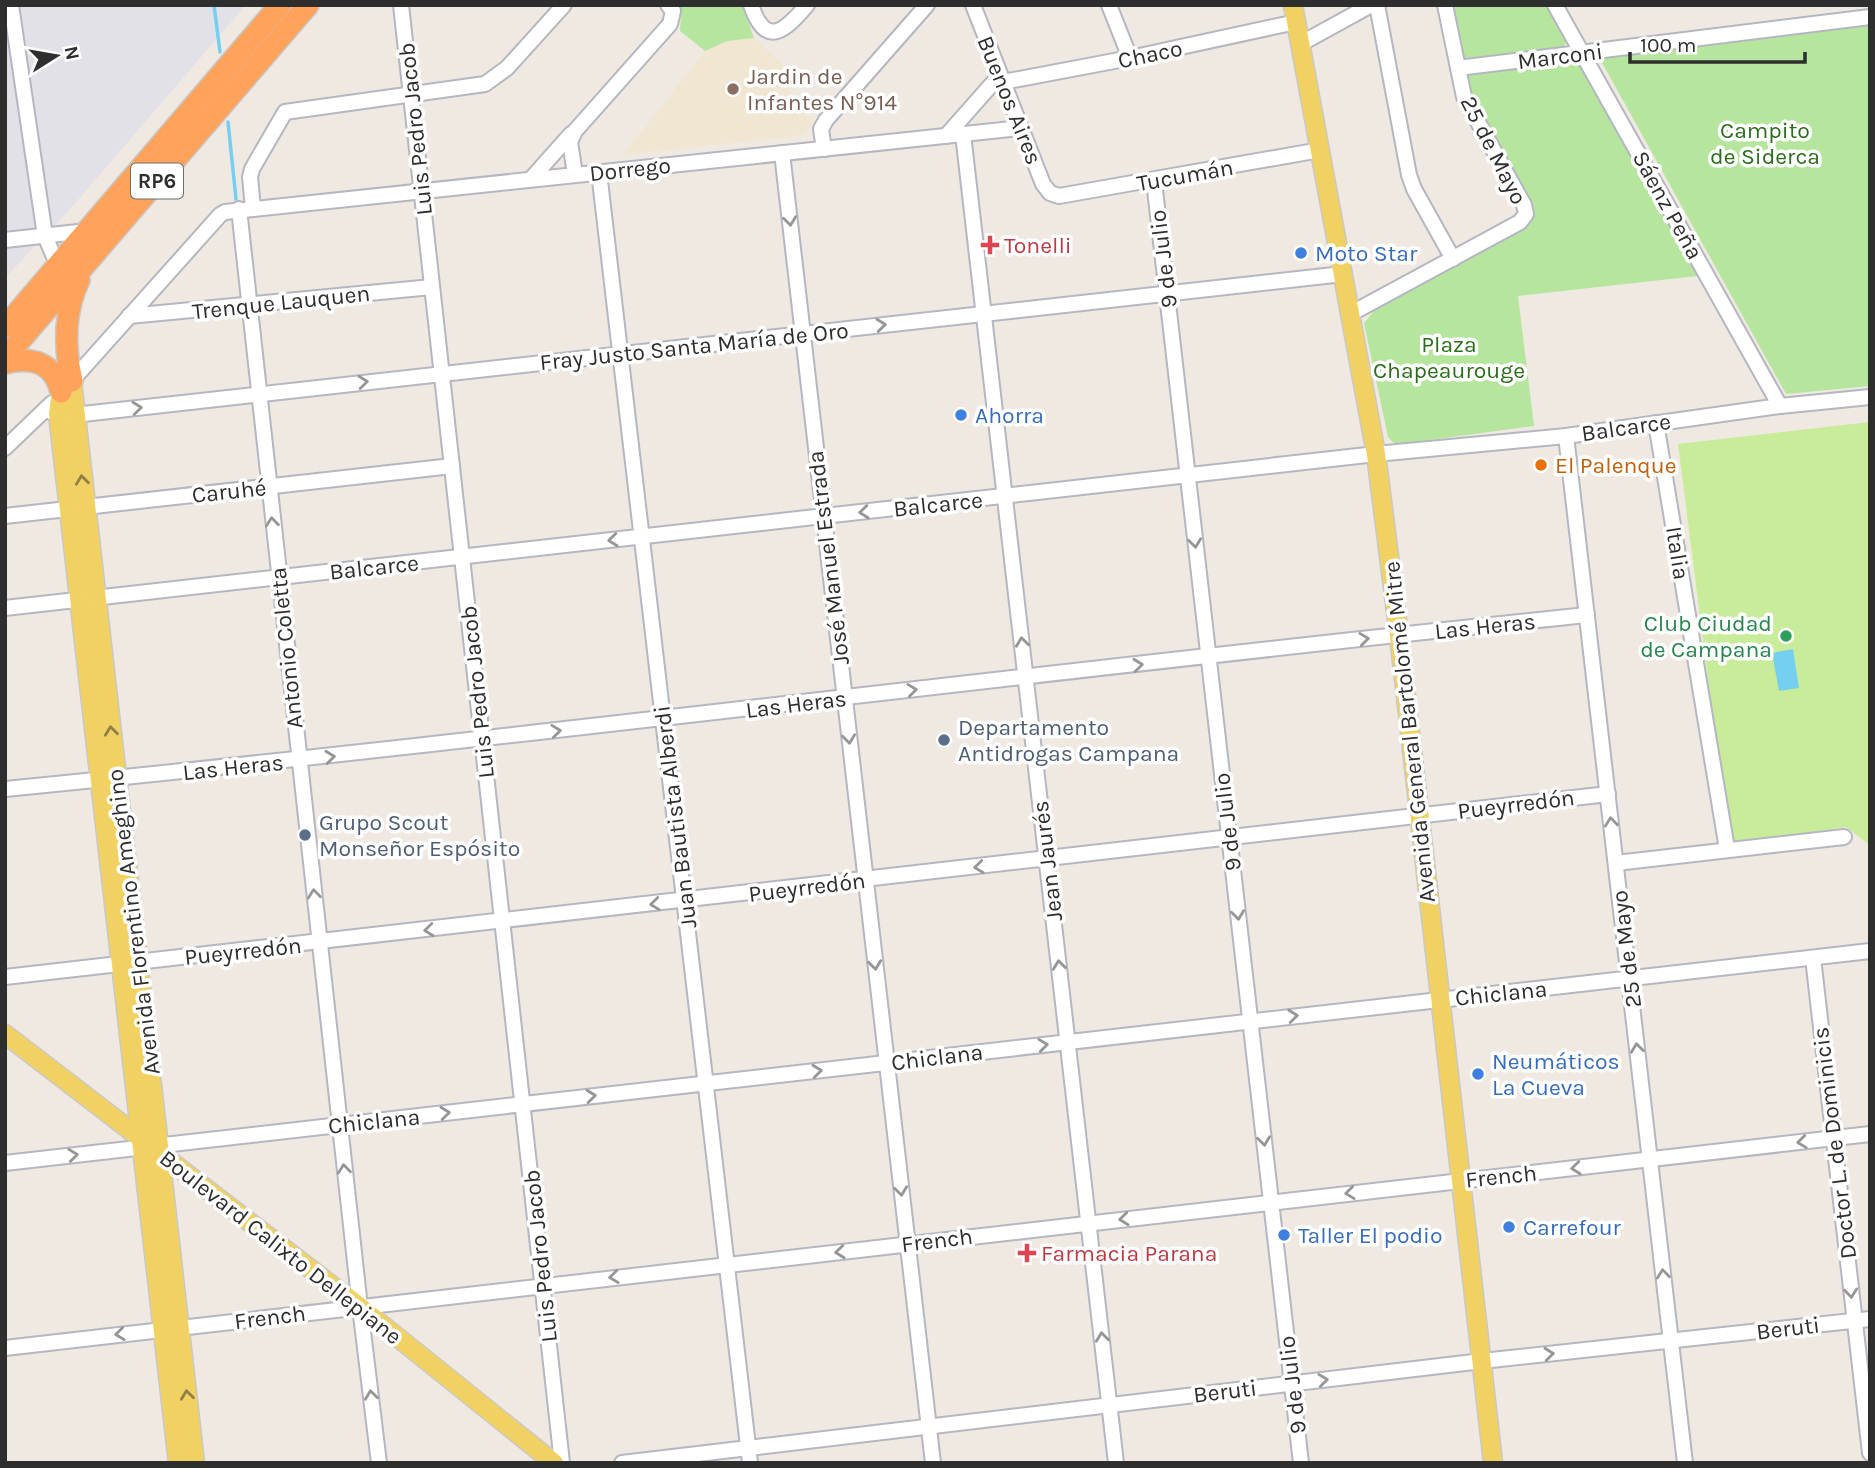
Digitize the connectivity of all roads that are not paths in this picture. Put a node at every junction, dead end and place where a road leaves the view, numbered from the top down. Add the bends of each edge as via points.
1 (11, 5) edge
2 (280, 5) edge
3 (308, 5) edge
4 (401, 5) edge
5 (564, 5) edge
6 (668, 5) edge
7 (751, 5) edge
8 (807, 5) edge
9 (927, 5) edge
10 (973, 5) edge
11 (1109, 5) edge
12 (1374, 5) edge
13 (1444, 5) edge
14 (1555, 5) edge
15 (1865, 5) edge
16 (1294, 13) edge
17 (1870, 15) edge
18 (1300, 44) junction
19 (1582, 53) junction
20 (1130, 58) junction
21 (1458, 68) junction
22 (1002, 79) junction
23 (411, 93) junction
24 (1021, 128) junction
25 (575, 131) junction
26 (963, 134) junction
27 (946, 136) junction
28 (824, 149) junction
29 (1320, 150) junction
30 (782, 153) junction
31 (600, 172) junction
32 (575, 174) junction
33 (531, 179) junction
34 (1154, 181) junction
35 (422, 191) junction
36 (1050, 193) joint
37 (246, 209) junction
38 (87, 231) junction
39 (45, 236) junction
40 (5, 240) edge
41 (1453, 259) junction
42 (88, 261) junction
43 (58, 266) junction
44 (1343, 274) junction
45 (432, 287) junction
46 (1167, 293) junction
47 (248, 305) junction
48 (984, 313) junction
49 (1350, 314) junction
50 (129, 316) junction
51 (5, 327) edge
52 (803, 334) junction
53 (621, 354) junction
54 (5, 360) edge
55 (442, 374) junction
56 (258, 394) junction
57 (1870, 397) edge
58 (62, 402) junction
59 (1780, 406) junction
60 (1656, 423) junction
61 (1566, 436) junction
62 (5, 448) edge
63 (1376, 454) junction
64 (452, 466) junction
65 (1188, 475) junction
66 (268, 487) junction
67 (1005, 496) junction
68 (77, 508) junction
69 (5, 516) edge
70 (824, 516) junction
71 (642, 537) junction
72 (462, 557) junction
73 (278, 577) junction
74 (87, 598) junction
75 (5, 608) edge
76 (1587, 615) junction
77 (1399, 635) junction
78 (1208, 657) junction
79 (1026, 677) junction
80 (845, 698) junction
81 (663, 719) junction
82 (482, 739) junction
83 (299, 760) junction
84 (108, 779) junction
85 (5, 789) edge
86 (1608, 794) junction
87 (1419, 816) junction
88 (1844, 837) dead end
89 (1229, 838) junction
90 (1727, 849) junction
91 (1046, 859) junction
92 (1616, 863) junction
93 (865, 880) junction
94 (684, 901) junction
95 (503, 922) junction
96 (319, 942) junction
97 (1870, 951) edge
98 (1813, 958) junction
99 (129, 963) junction
100 (5, 977) edge
101 (1629, 978) junction
102 (1440, 1000) junction
103 (1250, 1021) junction
104 (5, 1034) edge
105 (1068, 1042) junction
106 (886, 1063) junction
107 (706, 1083) junction
108 (523, 1104) junction
109 (339, 1125) junction
110 (1870, 1134) edge
111 (1834, 1138) junction
112 (150, 1145) junction
113 (1651, 1160) junction
114 (5, 1163) edge
115 (1460, 1181) junction
116 (1271, 1202) junction
117 (1088, 1223) junction
118 (907, 1244) junction
119 (727, 1264) junction
120 (543, 1286) junction
121 (359, 1307) junction
122 (1870, 1319) edge
123 (1854, 1320) junction
124 (171, 1328) junction
125 (1671, 1342) junction
126 (5, 1348) edge
127 (1482, 1361) junction
128 (1292, 1384) junction
129 (1110, 1405) junction
130 (928, 1426) junction
131 (1870, 1453) edge
132 (749, 1455) edge
133 (178, 1463) edge
134 (195, 1463) edge
135 (379, 1463) edge
136 (554, 1463) edge
137 (562, 1463) edge
138 (622, 1463) edge
139 (933, 1463) edge
140 (1116, 1463) edge
141 (1301, 1463) edge
142 (1493, 1463) edge
143 (1685, 1463) edge

1 - 39 street
2 - 38 highway, RP6
3 - 42 highway, RP6
4 - 23 street, Luis Pedro Jacob
5 - 23 street via 507,68 485,84
6 - 25 street via 673,12 670,24
7 - 8 street via 763,29 781,31
9 - 28 street via 826,120 821,129
10 - 22 street, Buenos Aires
11 - 20 street
12 - 18 street
12 - 41 street via 1409,175
13 - 21 street, 25 de Mayo
14 - 19 street, Sáenz Peña
15 - 17 street
16 - 18 main road, Avenida General Bartolomé Mitre
16 - 20 street, Chaco
17 - 19 street, Marconi
18 - 29 main road, Avenida General Bartolomé Mitre
19 - 21 street, Marconi
19 - 59 street, Sáenz Peña
20 - 22 street, Chaco
21 - 41 street, 25 de Mayo via 1470,111 1526,214 1520,222
22 - 24 street, Buenos Aires
22 - 27 street
23 - 35 street, Luis Pedro Jacob
23 - 37 street, Antonio Coletta via 285,111 252,169
24 - 26 street, Dorrego
24 - 36 street, Buenos Aires
25 - 32 street via 570,142
25 - 33 street
26 - 27 street, Dorrego
26 - 48 street, Jean Jaurés
27 - 28 street, Dorrego
28 - 30 street, Dorrego
29 - 34 street, Tucumán
29 - 44 main road, Avenida General Bartolomé Mitre
30 - 31 street, Dorrego
30 -> 52 street, José Manuel Estrada
31 - 32 street, Dorrego
31 - 53 street, Juan Bautista Alberdi
32 - 33 street, Dorrego
33 - 35 street, Dorrego
34 - 36 street, Tucumán via 1059,196
34 - 46 street, 9 de Julio
35 - 37 street, Dorrego
35 - 45 street, Luis Pedro Jacob
37 - 47 street, Antonio Coletta
37 - 50 street, Trenque Lauquen via 220,215
38 - 39 street
38 - 43 highway, RP6
39 - 40 street
39 - 43 street
41 - 49 street
42 - 54 highway, RP6
42 - 58 highway via 71,298
43 - 51 highway, RP6
44 - 46 street, Fray Justo Santa María de Oro
44 - 49 main road, Avenida General Bartolomé Mitre
45 - 47 street, Trenque Lauquen
45 - 55 street, Luis Pedro Jacob
46 - 48 street, Fray Justo Santa María de Oro
46 - 65 street, 9 de Julio
47 - 50 street, Trenque Lauquen
47 - 56 street, Antonio Coletta
52 -> 48 street, Fray Justo Santa María de Oro
48 - 67 street, Jean Jaurés
49 - 63 main road, Avenida General Bartolomé Mitre
50 - 58 street, Trenque Lauquen
52 - 53 street, Fray Justo Santa María de Oro
52 - 70 street, José Manuel Estrada
53 - 55 street, Fray Justo Santa María de Oro
53 - 71 street, Juan Bautista Alberdi
54 - 58 highway via 26,359 45,366 59,382
56 -> 55 street, Fray Justo Santa María de Oro
55 - 64 street, Luis Pedro Jacob
58 -> 56 street, Fray Justo Santa María de Oro
56 - 66 street, Antonio Coletta
57 - 59 street, Balcarce
58 - 62 street, Trenque Lauquen
58 - 68 main road, Avenida Florentino Ameghino
59 - 60 street, Balcarce
60 - 61 street, Balcarce
60 - 90 street, Italia
61 - 63 street, Balcarce
61 - 76 street, 25 de Mayo
63 - 65 street, Balcarce
63 - 77 main road, Avenida General Bartolomé Mitre
64 - 66 street, Caruhé
64 - 72 street, Luis Pedro Jacob
65 - 67 street, Balcarce
65 -> 78 street, 9 de Julio
66 - 68 street, Caruhé
73 -> 66 street, Antonio Coletta
67 -> 70 street, Balcarce
79 -> 67 street, Jean Jaurés
68 - 69 street, Caruhé
68 - 74 main road, Avenida Florentino Ameghino
70 - 71 street, Balcarce
70 - 80 street, José Manuel Estrada
71 -> 72 street, Balcarce
71 - 81 street, Juan Bautista Alberdi
72 - 73 street, Balcarce
72 - 82 street, Luis Pedro Jacob
73 - 74 street, Balcarce
73 - 83 street, Antonio Coletta
74 - 75 street, Balcarce
74 - 84 main road, Avenida Florentino Ameghino
76 - 77 street, Las Heras
76 - 86 street, 25 de Mayo
78 -> 77 street, Las Heras
77 - 87 main road, Avenida General Bartolomé Mitre
79 -> 78 street, Las Heras
78 - 89 street, 9 de Julio
80 -> 79 street, Las Heras
79 - 91 street, Jean Jaurés
80 - 81 street, Las Heras
80 -> 93 street, José Manuel Estrada
82 -> 81 street, Las Heras
81 - 94 street, Juan Bautista Alberdi
83 -> 82 street, Las Heras
82 - 95 street, Luis Pedro Jacob
83 - 84 street, Las Heras
96 -> 83 street, Antonio Coletta
84 - 85 street, Las Heras
84 - 99 main road, Avenida Florentino Ameghino
86 - 87 street, Pueyrredón
92 -> 86 street, 25 de Mayo
87 - 89 street, Pueyrredón
87 - 102 main road, Avenida General Bartolomé Mitre
88 - 90 street
89 - 91 street, Pueyrredón
89 -> 103 street, 9 de Julio
90 - 92 street
91 -> 93 street, Pueyrredón
105 -> 91 street, Jean Jaurés
92 - 101 street, 25 de Mayo
93 - 94 street, Pueyrredón
93 -> 106 street, José Manuel Estrada
94 -> 95 street, Pueyrredón
94 - 107 street, Juan Bautista Alberdi
95 -> 96 street, Pueyrredón
95 - 108 street, Luis Pedro Jacob
96 - 99 street, Pueyrredón
96 - 109 street, Antonio Coletta
97 - 98 street, Chiclana
98 - 101 street, Chiclana
98 - 111 street, Doctor L. de Dominicis
99 - 100 street, Pueyrredón
99 - 112 main road, Avenida Florentino Ameghino
101 - 102 street, Chiclana
113 -> 101 street, 25 de Mayo
103 -> 102 street, Chiclana
102 - 115 main road, Avenida General Bartolomé Mitre
103 - 105 street, Chiclana
103 -> 116 street, 9 de Julio
104 - 112 main road, Boulevard Calixto Dellepiane
106 -> 105 street, Chiclana
105 - 117 street, Jean Jaurés
107 -> 106 street, Chiclana
106 -> 118 street, José Manuel Estrada
108 -> 107 street, Chiclana
107 - 119 street, Juan Bautista Alberdi
109 -> 108 street, Chiclana
108 - 120 street, Luis Pedro Jacob
109 - 112 street, Chiclana
121 -> 109 street, Antonio Coletta
110 - 111 street, French
111 -> 113 street, French
111 -> 123 street, Doctor L. de Dominicis
114 -> 112 street, Chiclana
112 - 121 main road, Boulevard Calixto Dellepiane
112 - 124 main road, Avenida Florentino Ameghino
113 -> 115 street, French
125 -> 113 street, 25 de Mayo
115 -> 116 street, French
115 - 127 main road, Avenida General Bartolomé Mitre
116 -> 117 street, French
116 - 128 street, 9 de Julio
117 - 118 street, French
129 -> 117 street, Jean Jaurés
118 -> 119 street, French
118 - 130 street, José Manuel Estrada
119 -> 120 street, French
119 - 132 street, Juan Bautista Alberdi
120 - 121 street, French
120 - 137 street, Luis Pedro Jacob
121 - 124 street, French
135 -> 121 street, Antonio Coletta
121 - 136 main road, Boulevard Calixto Dellepiane
122 - 123 street, Beruti
123 - 125 street, Beruti
123 - 131 street, Doctor L. de Dominicis
124 -> 126 street, French
124 - 133 main road, Avenida Florentino Ameghino
134 -> 124 main road, Avenida Florentino Ameghino
127 -> 125 street, Beruti
125 - 143 street, 25 de Mayo
128 -> 127 street, Beruti
127 - 142 main road, Avenida General Bartolomé Mitre
128 - 129 street, Beruti
128 - 141 street, 9 de Julio
129 - 130 street, Beruti
129 - 140 street, Jean Jaurés
130 - 132 street, Beruti
130 - 139 street, José Manuel Estrada
132 - 138 street, Beruti

